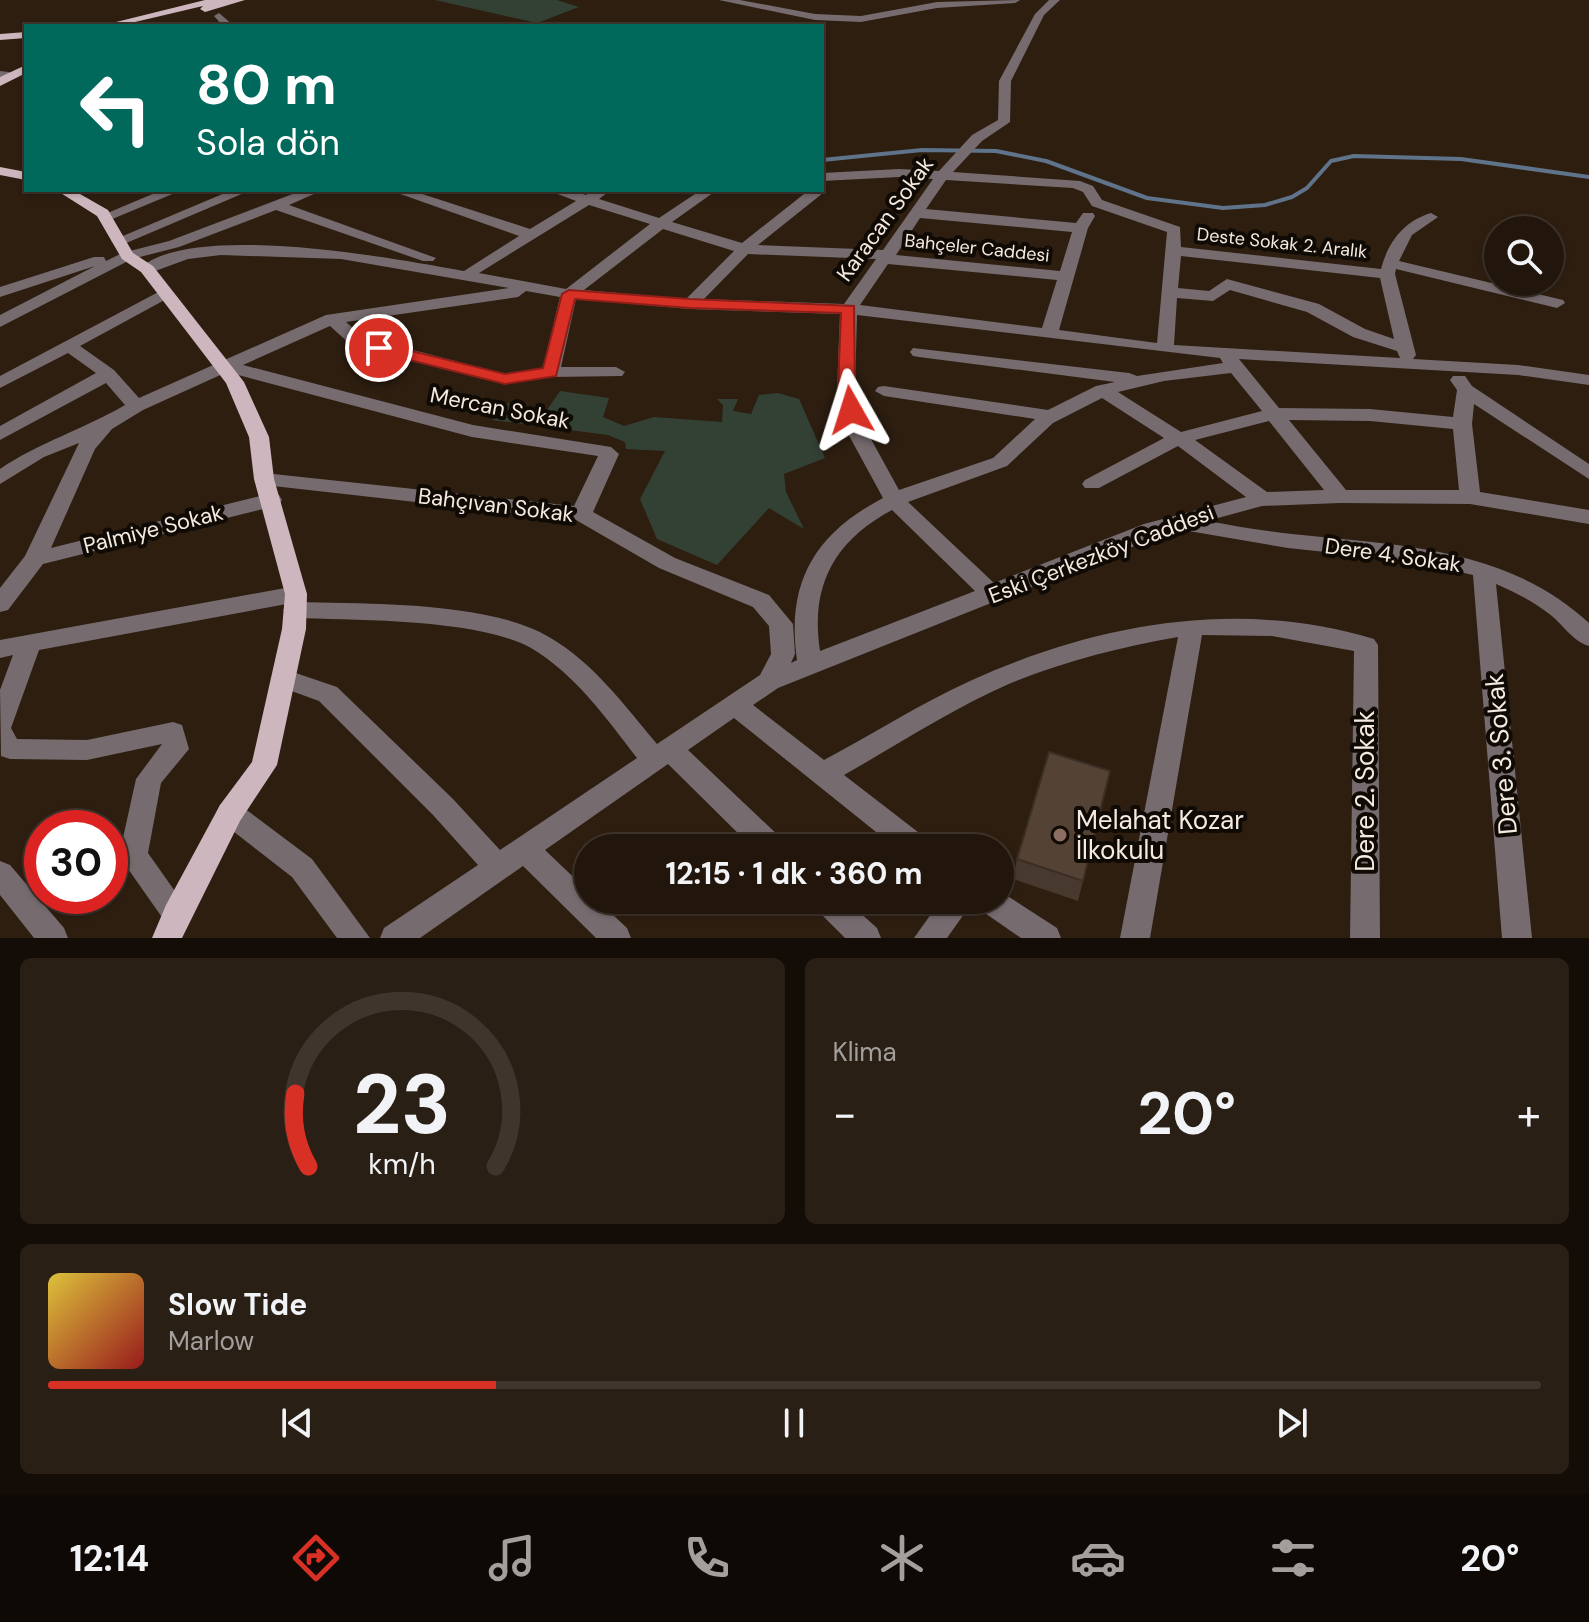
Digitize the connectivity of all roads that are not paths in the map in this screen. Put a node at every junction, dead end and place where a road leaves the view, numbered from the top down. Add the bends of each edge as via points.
1 (218, 0) edge
2 (240, 0) edge
3 (724, 0) edge
4 (1015, 0) edge
5 (1055, 0) edge
6 (190, 10) junction
7 (219, 16) dead end
8 (118, 24) edge
9 (148, 24) edge
10 (227, 24) edge
11 (24, 37) edge
12 (0, 40) edge
13 (24, 69) edge
14 (2, 77) edge
15 (24, 78) edge
16 (0, 91) edge
17 (0, 171) edge
18 (943, 175) junction
19 (24, 176) edge
20 (828, 177) edge
21 (66, 192) edge
22 (170, 192) edge
23 (240, 192) edge
24 (311, 192) edge
25 (402, 192) edge
26 (560, 192) edge
27 (601, 192) edge
28 (707, 192) edge
29 (815, 192) edge
30 (589, 201) junction
31 (1097, 203) junction
32 (277, 206) junction
33 (917, 213) junction
34 (105, 217) junction
35 (1431, 217) dead end
36 (661, 223) junction
37 (1081, 228) junction
38 (532, 235) junction
39 (744, 249) junction
40 (124, 250) junction
41 (1173, 251) junction
42 (887, 257) junction
43 (1388, 268) junction
44 (147, 269) junction
45 (472, 271) junction
46 (1065, 276) junction
47 (494, 282) junction
48 (538, 289) junction
49 (0, 292) edge
50 (1170, 292) junction
51 (166, 293) junction
52 (569, 294) junction
53 (1557, 303) dead end
54 (690, 304) junction
55 (849, 309) junction
56 (332, 319) junction
57 (0, 322) edge
58 (1049, 334) junction
59 (70, 347) junction
60 (1403, 347) junction
61 (1165, 349) junction
62 (919, 352) dead end
63 (1230, 361) junction
64 (1411, 363) junction
65 (1448, 365) junction
66 (225, 366) junction
67 (551, 372) junction
68 (616, 372) dead end
69 (108, 374) junction
70 (1141, 379) junction
71 (1589, 380) edge
72 (0, 383) edge
73 (1102, 390) junction
74 (1466, 390) junction
75 (884, 391) dead end
76 (136, 406) junction
77 (1274, 414) junction
78 (1051, 416) junction
79 (1462, 424) junction
80 (105, 425) junction
81 (0, 434) edge
82 (1177, 439) junction
83 (1589, 473) edge
84 (0, 478) edge
85 (264, 479) junction
86 (1092, 484) dead end
87 (1340, 496) junction
88 (1470, 497) junction
89 (1262, 499) junction
90 (272, 500) junction
91 (894, 500) junction
92 (581, 514) junction
93 (1589, 517) edge
94 (1176, 522) junction
95 (35, 559) junction
96 (1484, 570) junction
97 (993, 595) junction
98 (295, 602) junction
99 (0, 604) edge
100 (1191, 629) junction
101 (1589, 637) edge
102 (29, 644) junction
103 (0, 649) edge
104 (810, 666) junction
105 (284, 678) junction
106 (769, 681) junction
107 (736, 706) junction
108 (0, 724) edge
109 (0, 732) edge
110 (663, 756) junction
111 (823, 774) junction
112 (230, 813) junction
113 (755, 834) edge
114 (899, 834) edge
115 (525, 849) junction
116 (498, 868) junction
117 (0, 874) edge
118 (841, 914) edge
119 (948, 914) edge
120 (1010, 914) edge
121 (172, 926) edge
122 (53, 938) edge
123 (355, 938) edge
124 (395, 938) edge
125 (616, 938) edge
126 (866, 938) edge
127 (929, 938) edge
128 (1046, 938) edge
129 (1135, 938) edge
130 (1365, 938) edge
131 (1517, 938) edge

1 - 6 main road
2 - 6 main road
3 - 4 street via 815,17 861,19 937,5
5 - 18 street, Karacan Sokak via 1040,14 1005,81 1004,122
6 - 8 main road
6 - 9 main road
7 - 10 street
11 - 12 main road
13 - 14 main road
15 - 16 main road
17 - 19 main road
18 - 20 street
18 - 31 street via 1075,184 1088,189
18 - 33 street, Karacan Sokak
21 - 34 main road
22 - 34 street
23 - 40 street
24 - 32 street
25 - 38 street
26 - 30 street, Bahçeler Caddesi
27 - 30 street
28 - 36 street
29 - 39 street
30 - 36 street, Bahçeler Caddesi
30 - 38 street
31 - 37 street
31 - 41 street via 1175,230
32 - 40 street via 174,244
32 - 45 street
33 - 37 street
33 - 42 street, Karacan Sokak
34 - 40 main road
35 - 43 street via 1406,232
36 - 39 street, Bahçeler Caddesi
36 - 52 street
37 - 46 street
38 - 45 street
39 - 42 street, Bahçeler Caddesi
39 - 54 street
40 - 44 main road
40 - 49 street
40 - 57 street
41 - 43 street, Deste Sokak 2. Aralık
41 - 50 street
42 - 46 street, Bahçeler Caddesi
42 - 55 street, Karacan Sokak
43 - 53 street, Deste Sokak 2. Aralık
43 - 60 street
44 - 47 street via 185,255 221,250 277,251 341,254
44 - 51 main road
45 - 47 street
46 - 58 street
47 - 48 street
48 - 52 street
48 - 56 street
50 - 60 street via 1213,296 1227,284 1313,308 1359,333
50 - 61 street
51 - 59 street
51 - 66 main road
52 - 54 street
52 - 67 street
54 - 55 street
55 - 58 street
55 - 91 street, Karacan Sokak via 846,389 856,430
56 - 66 street
56 - 67 street via 357,341 424,360 505,379
58 - 61 street
59 - 69 street
59 - 72 street
60 - 64 street
61 - 63 street
62 - 70 street
63 - 64 street
63 - 70 street
63 - 77 street
64 - 65 street
65 - 71 street
65 - 74 street
66 - 76 street
66 - 85 main road via 259,437
66 - 92 street, Mercan Sokak via 472,431 604,451 609,454
67 - 68 street
69 - 76 street
69 - 81 street
70 - 73 street
73 - 78 street
73 - 82 street
74 - 79 street
74 - 83 street
75 - 78 street
76 - 80 street
77 - 79 street via 1370,415
77 - 82 street
77 - 87 street
78 - 91 street via 998,463
79 - 88 street
80 - 84 street via 37,453
80 - 95 street via 86,447
82 - 86 street
82 - 89 street
85 - 90 main road
85 - 92 street, Bahçıvan Sokak
87 - 88 street, Eski Çerkezköy Caddesi
87 - 89 street, Eski Çerkezköy Caddesi
88 - 93 street, Eski Çerkezköy Caddesi
89 - 94 street, Eski Çerkezköy Caddesi
90 - 95 street, Palmiye Sokak
90 - 98 main road
91 - 97 street, Karacan Sokak
91 - 104 street via 852,523 813,578 806,607
92 - 106 street, Bahçıvan Sokak via 667,563 761,601 781,624 783,654
94 - 96 street, Dere 4. Sokak via 1432,556
94 - 97 street, Eski Çerkezköy Caddesi
95 - 99 street
96 - 101 street, Dere 4. Sokak via 1567,612
96 - 131 street, Dere 3. Sokak
97 - 104 street, Eski Çerkezköy Caddesi
98 - 102 street
98 - 105 main road
98 - 110 street via 469,619 522,633 593,687
100 - 111 street via 1152,632 977,688
100 - 129 street
100 - 130 street, Dere 2. Sokak via 1275,627 1366,645
102 - 103 street
102 - 108 street
104 - 106 street, Eski Çerkezköy Caddesi
105 - 112 main road via 264,765
105 - 116 street via 328,694
106 - 107 street, Eski Çerkezköy Caddesi
107 - 110 street, Eski Çerkezköy Caddesi
107 - 111 street
109 - 121 street via 10,749 87,750 173,732 176,749 149,779 133,856
110 - 113 street
110 - 115 street, Eski Çerkezköy Caddesi
111 - 114 street
112 - 121 main road
112 - 123 street via 302,868
115 - 116 street, Eski Çerkezköy Caddesi
115 - 125 street
116 - 124 street, Eski Çerkezköy Caddesi
117 - 122 street
118 - 126 street
119 - 127 street
120 - 128 street

